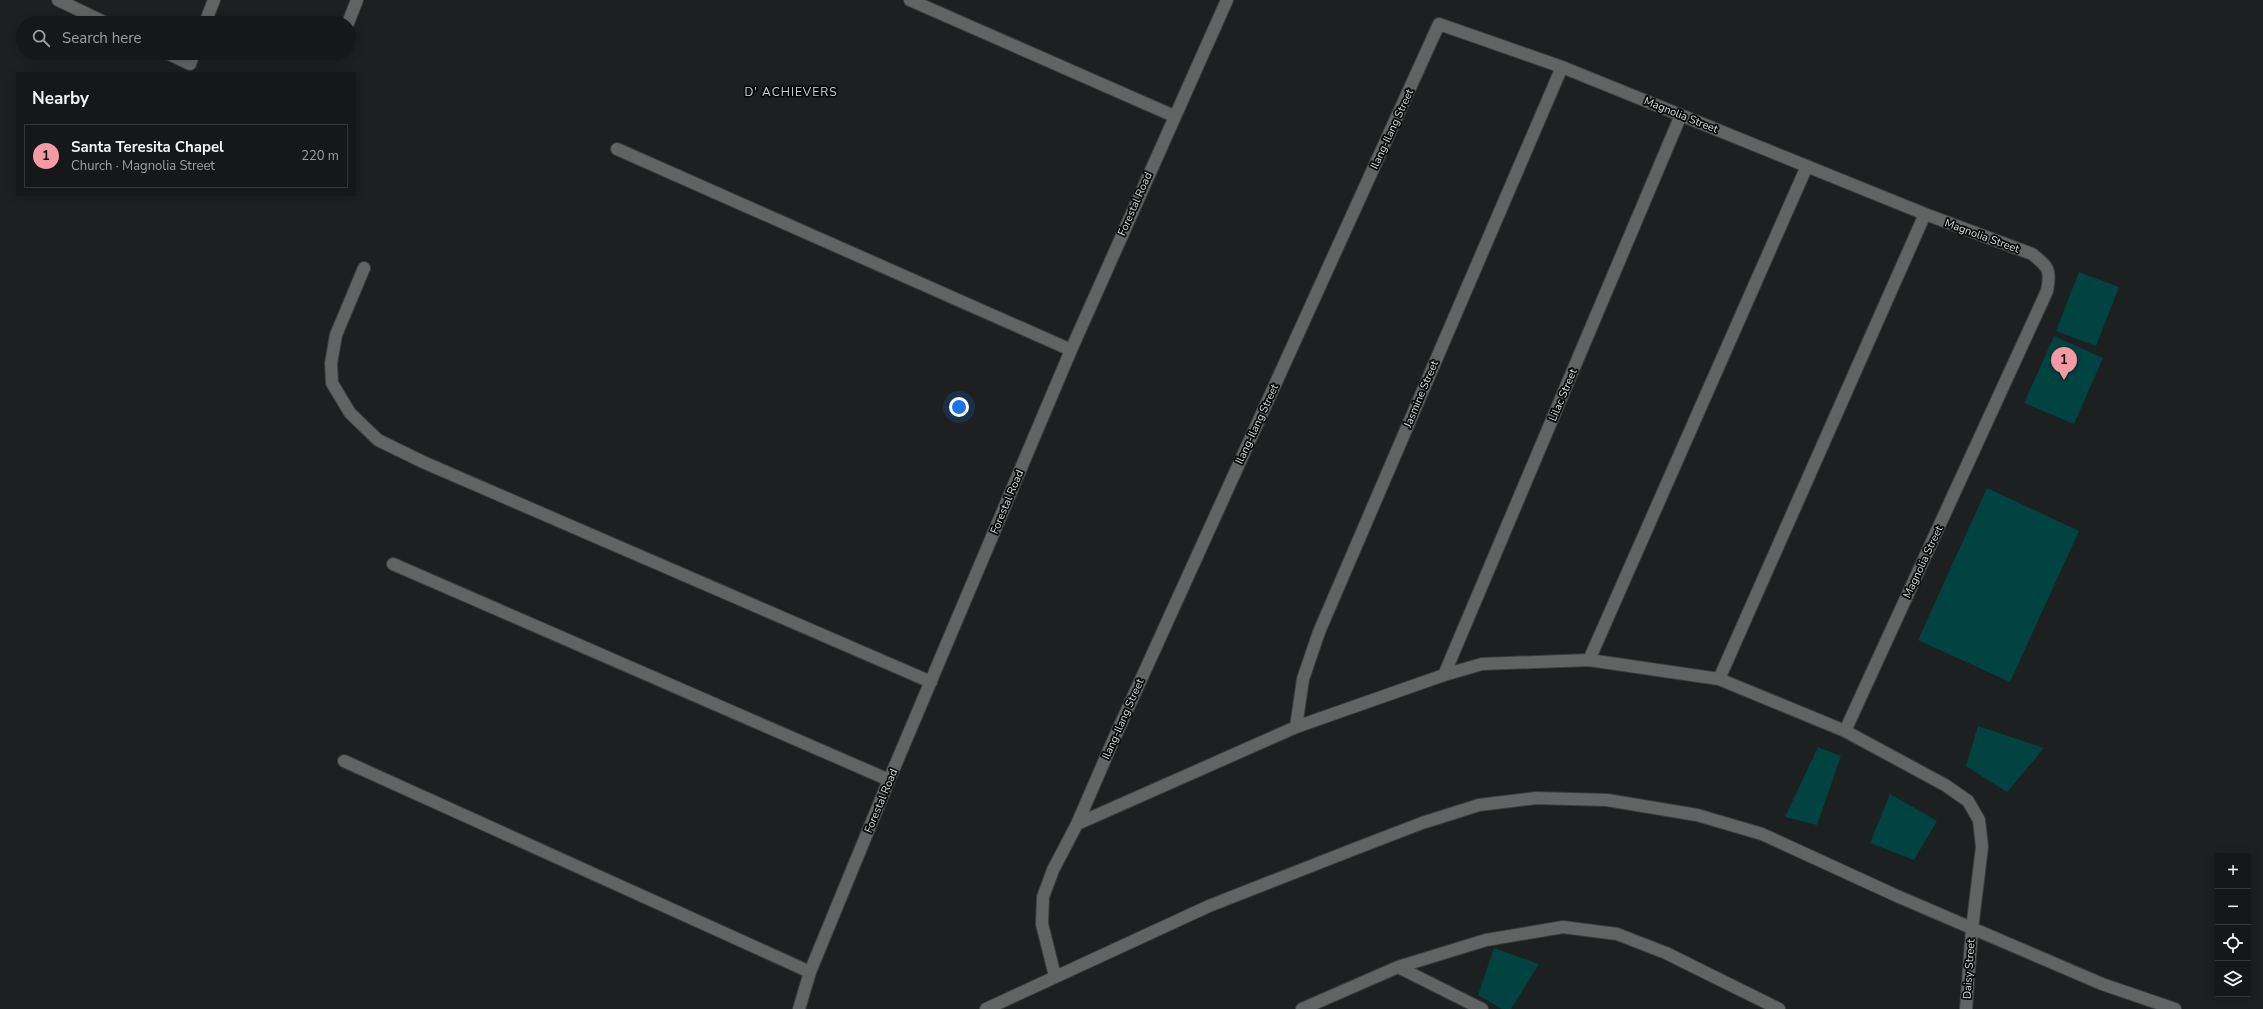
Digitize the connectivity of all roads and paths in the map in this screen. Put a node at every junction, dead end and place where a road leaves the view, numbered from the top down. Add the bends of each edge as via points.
1 (58, 0) edge
2 (214, 0) edge
3 (357, 0) edge
4 (910, 0) edge
5 (1227, 0) edge
6 (91, 16) edge
7 (208, 16) edge
8 (351, 16) edge
9 (1439, 24) joint
10 (182, 60) edge
11 (191, 60) edge
12 (1562, 67) junction
13 (1681, 115) junction
14 (1174, 116) junction
15 (618, 149) dead end
16 (1807, 166) junction
17 (1925, 214) junction
18 (364, 268) dead end
19 (1070, 350) junction
20 (393, 564) dead end
21 (1589, 660) junction
22 (1444, 674) junction
23 (1718, 679) junction
24 (931, 682) junction
25 (1296, 727) junction
26 (1845, 731) junction
27 (344, 761) dead end
28 (889, 780) junction
29 (1077, 824) junction
30 (1972, 929) junction
31 (1398, 967) junction
32 (810, 972) junction
33 (1055, 976) junction
34 (799, 1009) edge
35 (986, 1009) edge
36 (1302, 1009) edge
37 (1482, 1009) edge
38 (1779, 1009) edge
39 (1966, 1009) edge
40 (2176, 1009) edge

1 - 6 street
2 - 7 street
3 - 8 street
4 - 14 street
5 - 14 street, Forestal Road
9 - 12 street, Magnolia Street
9 - 29 street, Ilang-Ilang Street
10 - 11 street via 190,64
12 - 13 street, Magnolia Street
12 - 25 street, Jasmine Street via 1319,632 1303,679
13 - 16 street, Magnolia Street
13 - 22 street, Lilac Street
14 - 19 street, Forestal Road
15 - 19 street
16 - 17 street, Magnolia Street
16 - 21 street
17 - 23 street
17 - 26 street, Magnolia Street via 2032,254 2045,263 2050,275 2047,292
18 - 24 street via 336,335 331,363 332,383 350,413 378,440 430,465
19 - 24 street, Forestal Road
20 - 28 street
21 - 22 street, Daisy Street via 1482,664
21 - 23 street, Daisy Street
22 - 25 street, Daisy Street
23 - 26 street, Daisy Street
24 - 28 street, Forestal Road
25 - 29 street, Daisy Street
26 - 30 street, Daisy Street via 1945,785 1968,801 1979,820 1982,847
27 - 32 street
28 - 32 street, Forestal Road
29 - 33 street, Ilang-Ilang Street via 1053,870 1043,897 1042,924
30 - 33 street via 1762,834 1697,815 1607,800 1536,798 1478,805 1422,823 1209,906
30 - 39 street, Daisy Street
30 - 40 street via 2102,984
31 - 36 street
31 - 37 street
31 - 38 street via 1486,940 1564,927 1617,934 1659,950
32 - 34 street, Forestal Road
33 - 35 street

